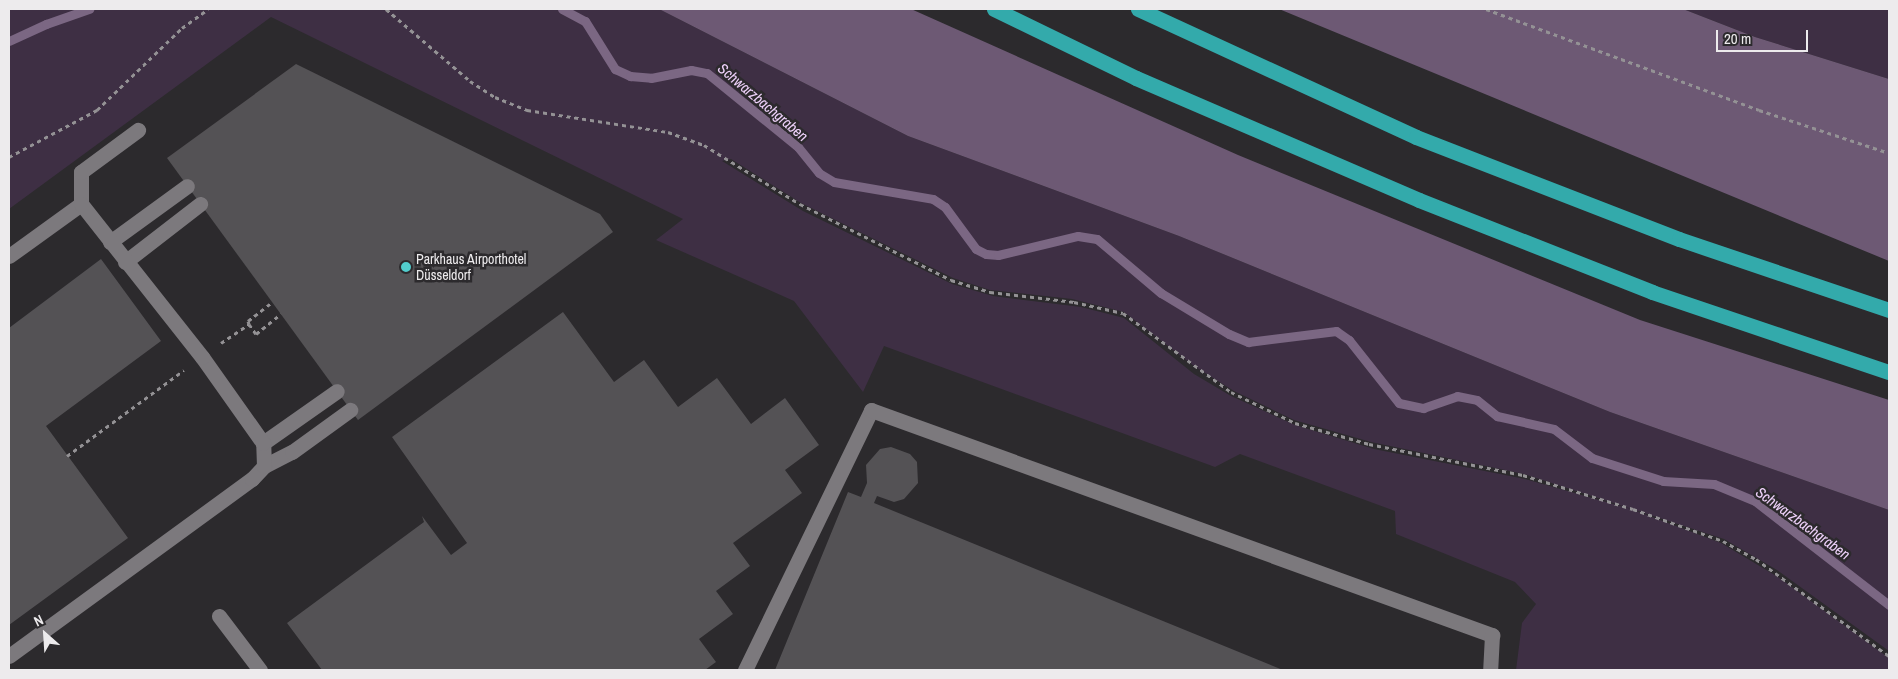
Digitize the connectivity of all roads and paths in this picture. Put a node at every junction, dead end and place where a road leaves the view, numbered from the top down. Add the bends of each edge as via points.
1 (208, 9) edge
2 (386, 9) edge
3 (994, 9) edge
4 (1138, 9) edge
5 (1486, 9) edge
6 (138, 130) dead end
7 (1889, 153) edge
8 (9, 157) edge
9 (187, 186) dead end
10 (81, 204) junction
11 (200, 204) dead end
12 (110, 242) junction
13 (9, 256) edge
14 (125, 262) junction
15 (272, 302) dead end
16 (1889, 310) edge
17 (281, 314) dead end
18 (250, 324) junction
19 (202, 357) junction
20 (1889, 372) edge
21 (337, 390) dead end
22 (350, 410) dead end
23 (263, 443) junction
24 (68, 456) dead end
25 (264, 466) junction
26 (219, 616) dead end
27 (9, 656) edge
28 (1889, 656) edge
29 (260, 670) edge
30 (746, 670) edge
31 (1490, 670) edge

1 - 8 path via 182,28 96,110
2 - 28 path via 470,81 495,97 527,110 668,132 704,145 800,204 951,280 990,292 1074,302 1123,313 1231,392 1295,423 1369,444 1524,475 1632,508 1722,541 1756,558
3 - 20 highway via 1136,78 1419,200 1652,292
4 - 16 highway via 1416,137 1679,239
5 - 7 path via 1759,110
6 - 10 lane via 81,172
9 - 12 lane
10 - 12 lane
10 - 13 lane
11 - 14 lane
12 - 14 lane
14 - 19 lane
15 - 18 path via 248,321
17 - 18 path via 256,334
18 - 19 path
19 - 23 lane
19 - 24 path
21 - 23 lane
22 - 25 lane via 292,452
23 - 25 lane
25 - 27 lane via 244,485
26 - 29 lane
30 - 31 lane via 871,410 1492,635

